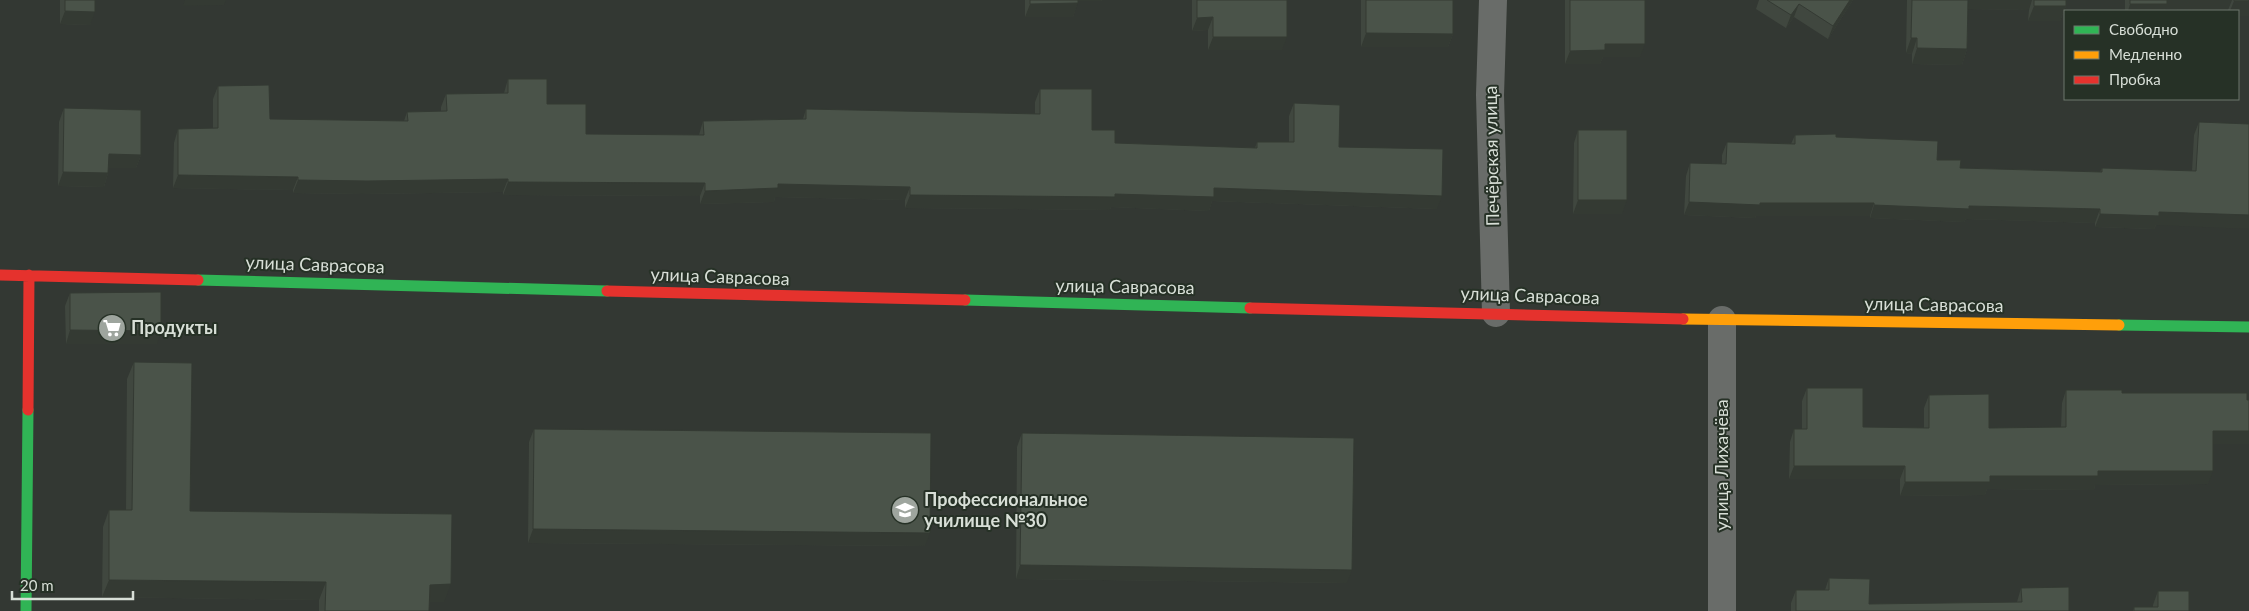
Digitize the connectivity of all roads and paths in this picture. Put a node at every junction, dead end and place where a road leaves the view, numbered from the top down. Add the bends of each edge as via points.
1 (1492, 0) edge
2 (0, 275) edge
3 (29, 275) junction
4 (1496, 313) junction
5 (1722, 320) junction
6 (2249, 327) edge
7 (26, 611) edge
8 (1722, 611) edge

1 - 4 street, Печёрская улица via 1490,95
2 - 3 street, улица Саврасова
3 - 4 street, улица Саврасова
3 - 7 street
4 - 5 street, улица Саврасова
5 - 6 street, улица Саврасова
5 - 8 street, улица Лихачёва

